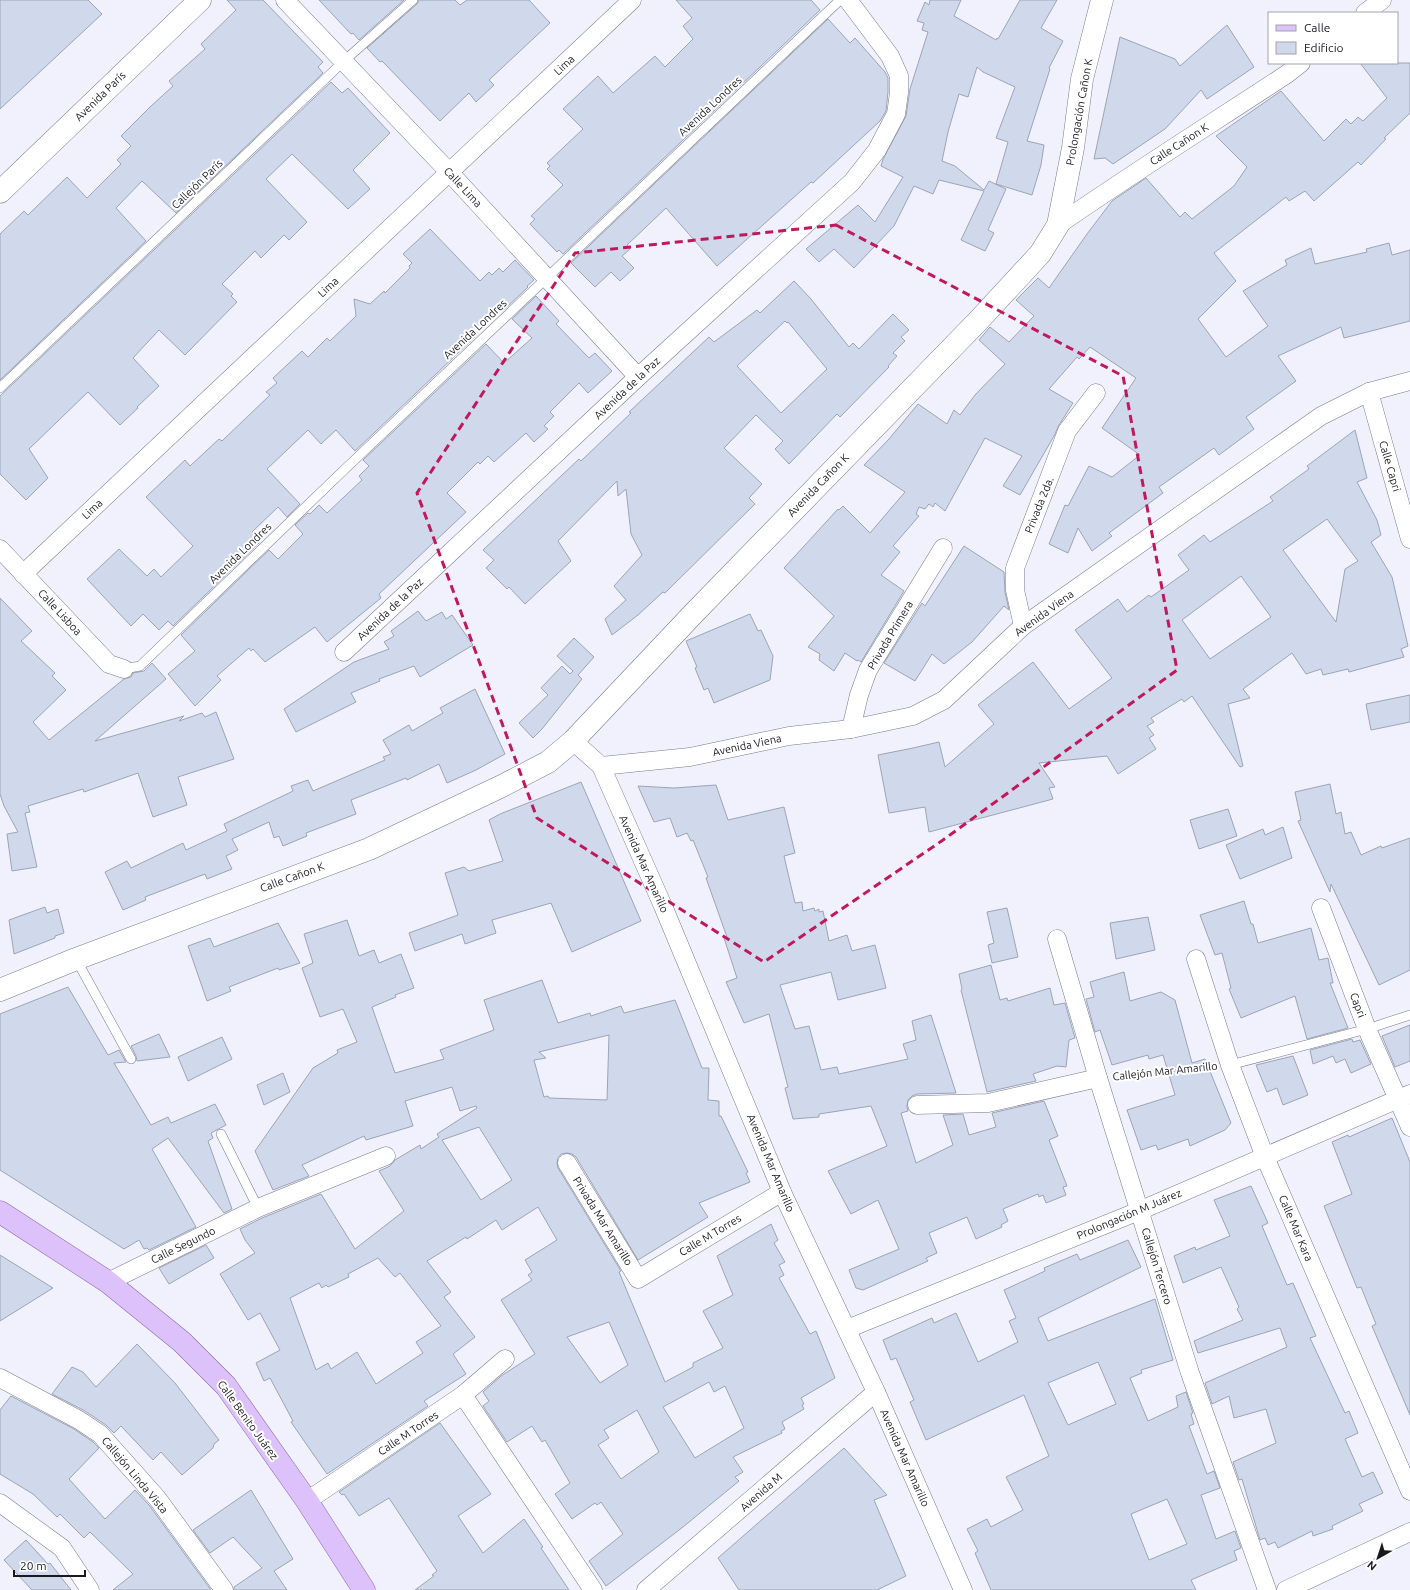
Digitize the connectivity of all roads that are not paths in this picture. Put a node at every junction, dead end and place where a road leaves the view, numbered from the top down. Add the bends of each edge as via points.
1 (200, 0) edge
2 (285, 0) edge
3 (413, 0) edge
4 (632, 0) edge
5 (840, 0) edge
6 (848, 0) edge
7 (1102, 0) edge
8 (1382, 0) edge
9 (1367, 12) edge
10 (344, 60) junction
11 (1300, 64) edge
12 (450, 173) junction
13 (0, 192) edge
14 (1058, 226) junction
15 (547, 278) junction
16 (638, 377) junction
17 (1410, 381) edge
18 (0, 388) edge
19 (1369, 392) junction
20 (1096, 393) dead end
21 (1410, 539) edge
22 (943, 548) dead end
23 (0, 549) edge
24 (23, 574) junction
25 (1022, 626) junction
26 (344, 652) dead end
27 (124, 669) joint
28 (851, 729) junction
29 (573, 741) junction
30 (601, 766) junction
31 (1321, 908) dead end
32 (1057, 939) dead end
33 (76, 959) junction
34 (1196, 959) dead end
35 (0, 990) edge
36 (1410, 1015) edge
37 (1367, 1029) junction
38 (131, 1059) dead end
39 (1230, 1065) junction
40 (1098, 1078) junction
41 (1404, 1097) edge
42 (917, 1105) dead end
43 (1410, 1127) edge
44 (221, 1134) dead end
45 (386, 1156) dead end
46 (1265, 1157) junction
47 (567, 1163) dead end
48 (782, 1192) junction
49 (258, 1208) junction
50 (1139, 1211) junction
51 (0, 1212) edge
52 (638, 1279) joint
53 (108, 1282) junction
54 (847, 1329) junction
55 (505, 1359) dead end
56 (0, 1378) edge
57 (876, 1392) junction
58 (463, 1395) junction
59 (1410, 1491) edge
60 (307, 1502) junction
61 (0, 1503) edge
62 (1410, 1532) edge
63 (90, 1590) edge
64 (224, 1590) edge
65 (364, 1590) edge
66 (593, 1590) edge
67 (646, 1590) edge
68 (963, 1590) edge
69 (1267, 1590) edge
70 (1287, 1590) edge

1 - 13 street, Avenida París
2 - 10 street, Calle Lima
3 - 10 lane, Callejón París
4 - 12 street, Lima
5 - 15 lane, Avenida Londres
6 - 16 street, Avenida de la Paz via 890,56 899,76 896,114 878,150 852,182
7 - 14 street, Prolongación Cañon K via 1082,79 1073,148
8 - 9 street
10 - 12 street, Calle Lima
10 - 18 lane, Callejón París
11 - 14 street, Calle Cañon K
12 - 15 street, Calle Lima
12 - 24 street, Lima
14 - 29 street, Avenida Cañon K via 1040,254 978,322
15 - 16 street, Calle Lima
15 - 27 lane, Avenida Londres via 140,666
16 - 26 street, Avenida de la Paz
17 - 19 street, Avenida Viena
19 - 21 street, Calle Capri
19 - 25 street, Avenida Viena via 1321,416
20 - 25 street, Privada 2da. via 1067,431 1015,568 1015,590
22 - 28 street, Privada Primera via 868,670 858,695
23 - 24 street, Calle Lisboa
24 - 27 street, Calle Lisboa via 109,664
25 - 28 street, Avenida Viena via 944,700 913,716
28 - 30 street, Avenida Viena via 789,736 690,757
29 - 30 street, Avenida Mar Amarillo
29 - 33 street, Calle Cañon K via 548,762 369,849
30 - 48 street, Avenida Mar Amarillo via 663,906
31 - 37 street, Capri
32 - 40 street, Callejón Tercero
33 - 35 street, Calle Cañon K
33 - 38 lane
34 - 39 street, Calle Mar Kara
36 - 37 lane, Callejón Mar Amarillo
37 - 39 lane, Callejón Mar Amarillo
37 - 41 street, Capri
39 - 46 street, Calle Mar Kara
40 - 42 street, Callejón Mar Amarillo via 988,1103
40 - 50 street, Callejón Tercero
41 - 43 street, Capri
41 - 46 street, Prolongación M Juárez
44 - 49 lane
45 - 49 street, Calle Segundo
46 - 50 street, Prolongación M Juárez
46 - 59 street, Calle Mar Kara
47 - 52 street, Privada Mar Amarillo
48 - 52 street, Calle M Torres
48 - 54 street, Avenida Mar Amarillo
49 - 53 street, Calle Segundo
50 - 54 street, Prolongación M Juárez
50 - 69 street, Callejón Tercero via 1190,1373
51 - 53 main road, Calle Benito Juárez
53 - 60 main road, Calle Benito Juárez via 182,1342 226,1386
54 - 57 street, Avenida Mar Amarillo
55 - 58 street, Calle M Torres
56 - 64 street, Callejón Linda Vista via 100,1434 157,1498
57 - 67 street, Avenida M
57 - 68 street, Avenida Mar Amarillo
58 - 60 street, Calle M Torres
58 - 66 street
60 - 65 main road, Calle Benito Juárez
61 - 63 street via 62,1548
62 - 70 street

